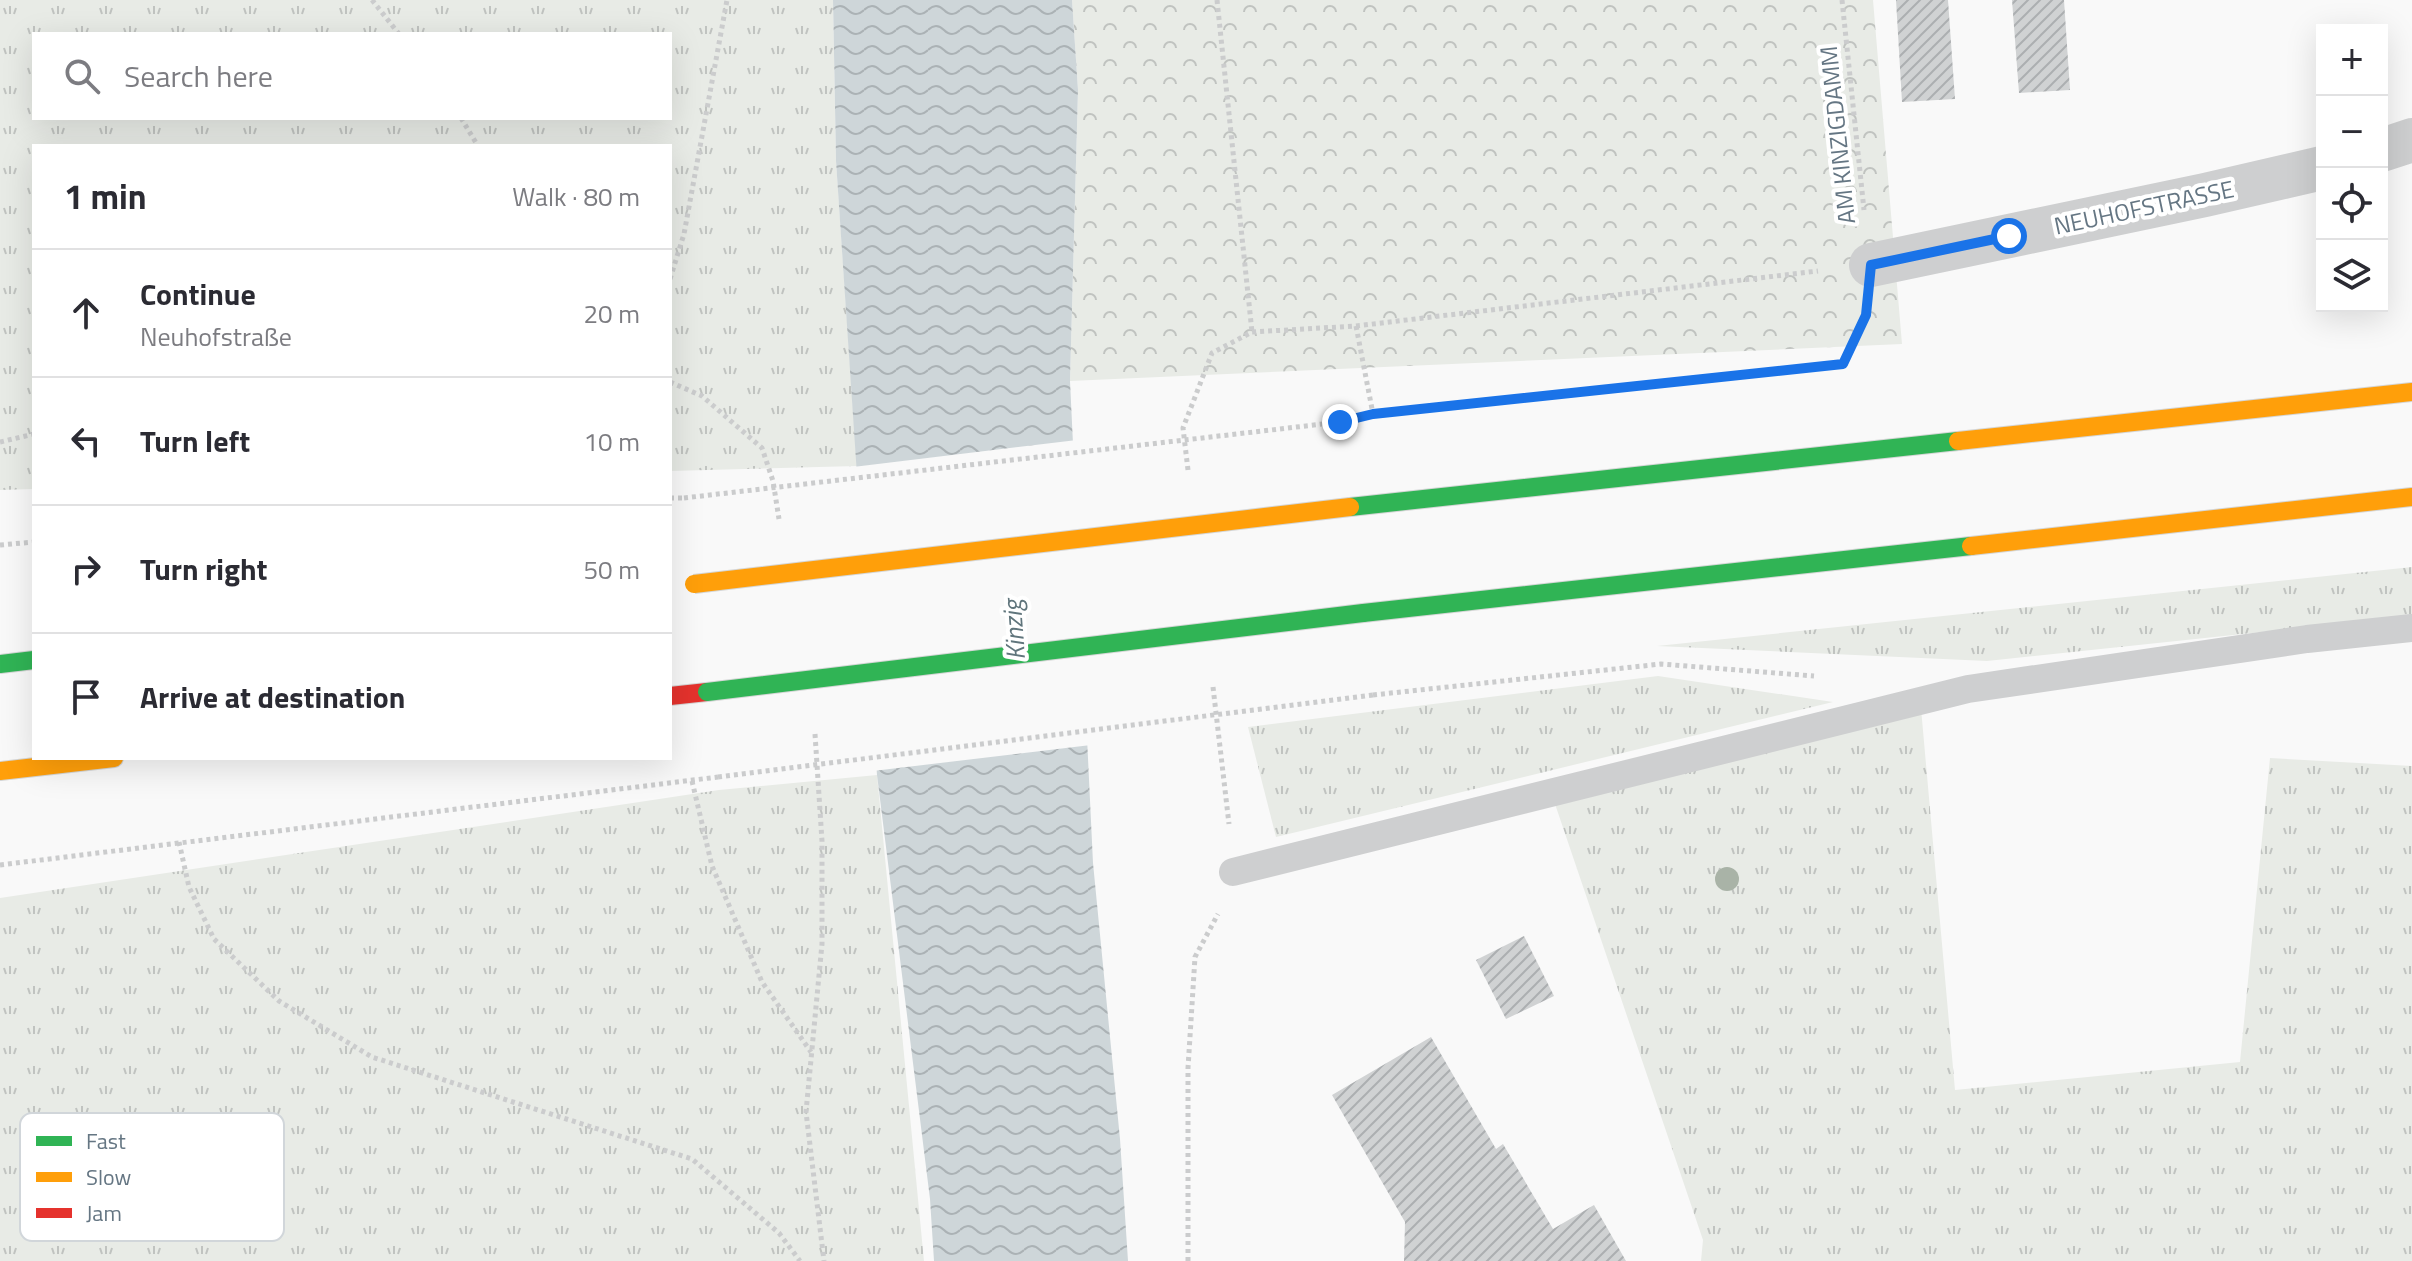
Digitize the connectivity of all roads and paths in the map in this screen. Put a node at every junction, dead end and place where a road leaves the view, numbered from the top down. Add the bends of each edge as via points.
1 (372, 0) edge
2 (727, 0) edge
3 (1217, 0) edge
4 (1842, 0) edge
5 (397, 32) edge
6 (462, 120) edge
7 (2412, 140) edge
8 (477, 144) edge
9 (2388, 148) edge
10 (2316, 169) edge
11 (1871, 265) junction
12 (672, 273) edge
13 (1356, 326) junction
14 (1252, 332) junction
15 (672, 383) edge
16 (2412, 392) edge
17 (1373, 414) junction
18 (1183, 428) dead end
19 (32, 434) edge
20 (0, 442) edge
21 (2412, 497) edge
22 (672, 498) edge
23 (781, 527) dead end
24 (32, 542) edge
25 (0, 545) edge
26 (688, 584) dead end
27 (2412, 628) edge
28 (32, 660) edge
29 (0, 664) edge
30 (1815, 676) dead end
31 (672, 696) edge
32 (815, 730) dead end
33 (1218, 731) dead end
34 (96, 760) edge
35 (0, 771) edge
36 (692, 781) junction
37 (179, 842) junction
38 (0, 865) edge
39 (1233, 872) junction
40 (812, 1054) junction
41 (800, 1261) edge
42 (824, 1261) edge
43 (1188, 1261) edge

1 - 5 path
2 - 12 path via 684,234
3 - 14 path
4 - 11 path, AM KINZIGDAMM
6 - 8 path
7 - 9 street
10 - 11 street, NEUHOFSTRASSE
11 - 13 path
11 - 17 path, AM KINZIGDAMM via 1866,315 1843,364
13 - 14 path
13 - 17 path
14 - 18 path via 1212,353
15 - 23 path via 702,396 762,448
16 - 26 highway, bridge
17 - 22 path, bridge via 1340,422
19 - 20 path
21 - 31 highway, bridge
24 - 25 path
27 - 39 lane via 1968,689
28 - 29 highway
30 - 36 path, bridge via 1661,664
32 - 40 path via 822,944
33 - 39 path
34 - 35 highway
36 - 37 path
36 - 40 path via 712,866 762,982
37 - 38 path
37 - 41 path via 189,887 214,939 279,1001 372,1057 692,1159 779,1233
39 - 43 path via 1231,892 1195,957 1188,1068
40 - 42 path via 806,1112

